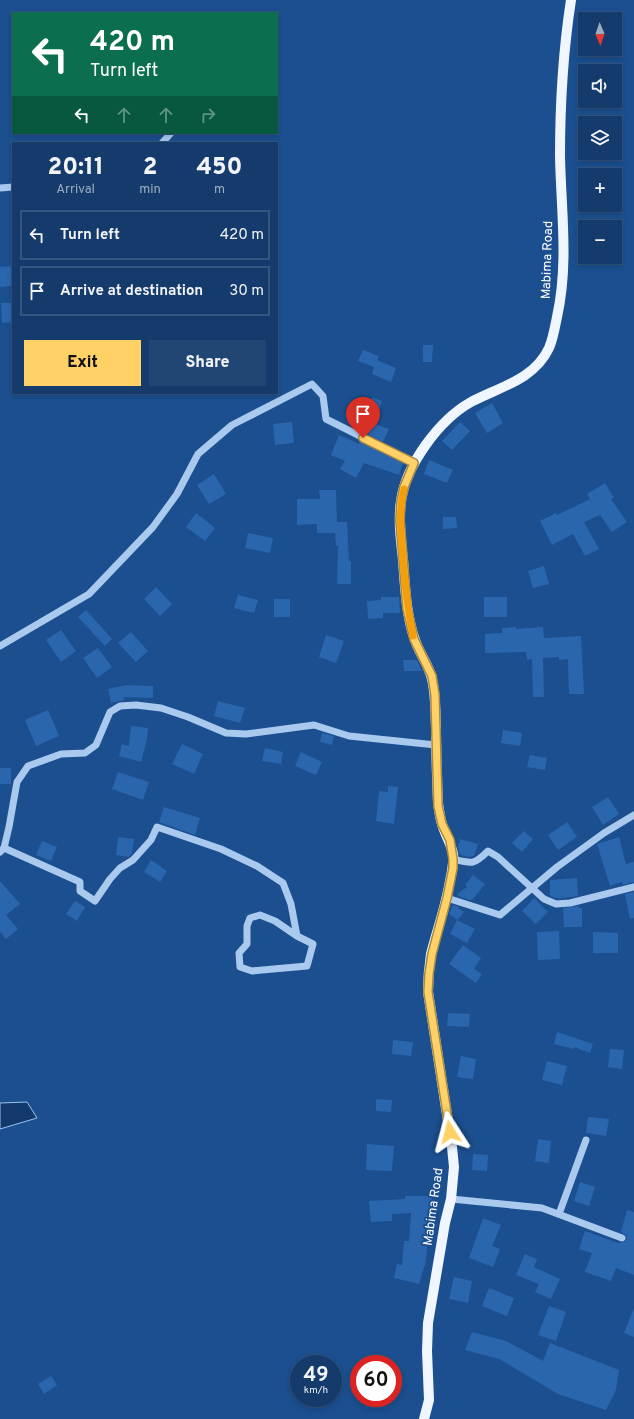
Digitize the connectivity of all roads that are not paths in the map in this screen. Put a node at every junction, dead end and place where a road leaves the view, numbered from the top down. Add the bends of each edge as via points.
1 (571, 0) edge
2 (170, 134) edge
3 (163, 142) edge
4 (12, 187) edge
5 (0, 188) edge
6 (414, 463) junction
7 (0, 646) edge
8 (436, 745) junction
9 (634, 815) edge
10 (2, 850) edge
11 (453, 859) junction
12 (634, 887) edge
13 (532, 888) junction
14 (447, 898) junction
15 (297, 936) junction
16 (586, 1140) dead end
17 (451, 1199) junction
18 (559, 1214) junction
19 (622, 1238) dead end
20 (424, 1419) edge

1 - 6 main road, Mabima Road via 565,42 561,117 563,281 554,334 548,349 532,370 458,411 436,433
2 - 3 street
4 - 5 street
6 - 7 street via 326,418 323,396 312,384 232,425 198,454 177,494 153,527 89,594
6 - 8 main road, Mabima Road via 404,487 400,520 407,608 414,639 432,676
8 - 10 street via 349,736 314,725 246,734 226,733 161,708 120,706 110,712 96,745 85,752 60,754 28,766 17,782
8 - 11 main road, Mabima Road via 438,806 442,824 450,840
9 - 13 street via 604,833
10 - 15 street via 80,882 80,891 95,901 110,879 120,868 133,860 150,840 157,827 221,848 257,866 282,883 291,904
11 - 13 street via 470,864 479,860 488,851
11 - 14 main road, Mabima Road
12 - 13 street via 570,903 556,904 544,899
13 - 14 street via 500,915
14 - 17 main road, Mabima Road via 432,954 428,992 452,1147 454,1167
15 - 15 street via 275,921 260,915 250,918 247,926 247,944 239,953 240,967 252,971 307,966 312,944
16 - 18 street
17 - 18 street via 542,1208
17 - 20 main road, Mabima Road via 428,1324 428,1400
18 - 19 street

